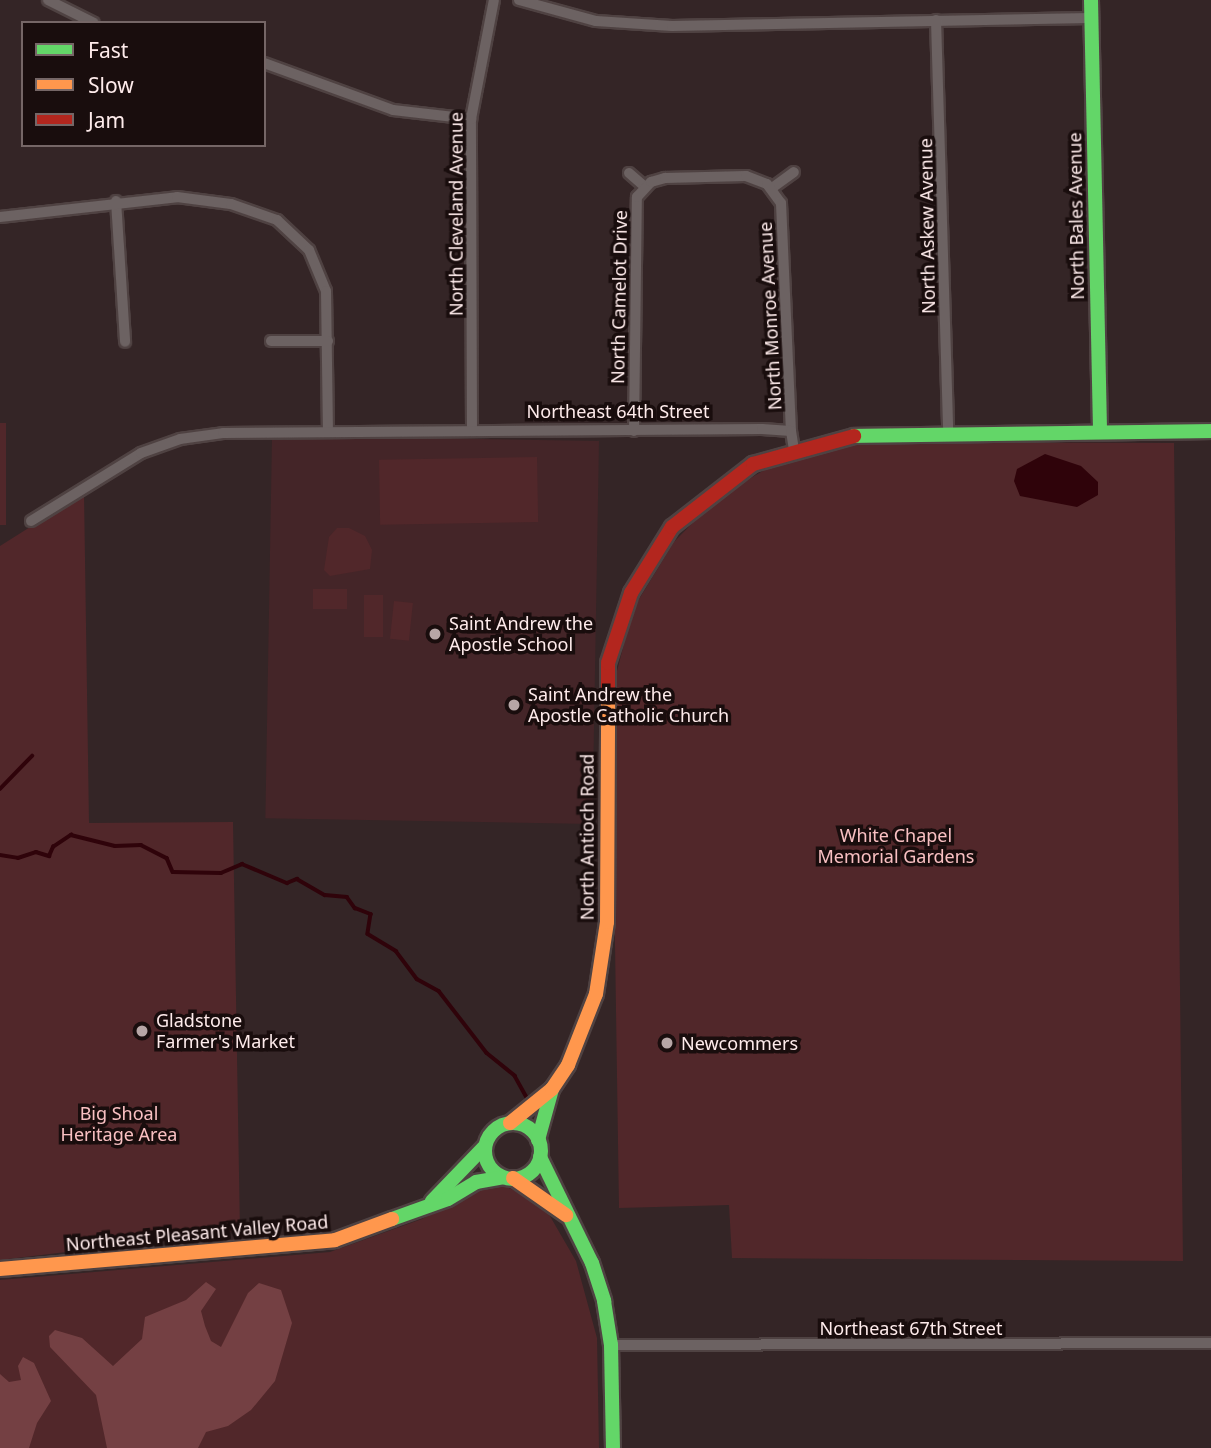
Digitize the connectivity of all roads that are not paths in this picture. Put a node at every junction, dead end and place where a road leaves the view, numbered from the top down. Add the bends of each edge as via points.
1 (48, 0) edge
2 (494, 0) edge
3 (519, 0) edge
4 (1091, 0) edge
5 (1091, 18) junction
6 (936, 20) junction
7 (90, 21) edge
8 (266, 64) edge
9 (471, 119) junction
10 (794, 172) dead end
11 (629, 173) dead end
12 (645, 187) junction
13 (772, 188) junction
14 (116, 201) junction
15 (0, 217) edge
16 (271, 341) dead end
17 (328, 341) junction
18 (125, 342) dead end
19 (472, 431) junction
20 (634, 431) junction
21 (791, 431) junction
22 (1100, 431) junction
23 (1211, 431) edge
24 (328, 432) junction
25 (948, 432) junction
26 (794, 449) junction
27 (31, 520) dead end
28 (552, 1089) junction
29 (510, 1123) junction
30 (538, 1140) junction
31 (485, 1146) junction
32 (540, 1157) junction
33 (508, 1177) junction
34 (432, 1201) junction
35 (566, 1215) junction
36 (0, 1269) edge
37 (1211, 1343) edge
38 (611, 1345) junction
39 (613, 1448) edge

1 - 7 street
2 - 9 street, North Cleveland Avenue
3 - 6 street via 596,21 672,26
4 - 5 street, North Bales Avenue
5 - 6 street
5 - 22 street, North Bales Avenue
6 - 25 street, North Askew Avenue
8 - 9 street via 393,110
9 - 19 street, North Cleveland Avenue
10 - 13 street
11 - 12 street
12 - 13 street via 664,178 746,176
12 - 20 street, North Camelot Drive via 634,211
13 - 21 street, North Monroe Avenue via 781,203
14 - 15 street
14 - 17 street via 199,199 277,220 304,244 322,276
14 - 18 street
16 - 17 street
17 - 24 street
19 - 20 street, Northeast 64th Street
19 - 24 street, Northeast 64th Street
20 - 21 street, Northeast 64th Street
21 - 26 street
22 - 23 street
22 - 25 street
24 - 27 street, Northeast 64th Street via 223,433 180,439 141,453
25 - 26 street via 857,435
26 - 28 street, North Antioch Road via 736,474 672,527 639,577 618,625 605,694 607,900 603,960 582,1034
28 - 29 street, North Antioch Road
28 - 30 street, North Antioch Road
29 - 30 street via 527,1127
29 - 31 street via 494,1130
30 - 32 street
31 - 33 street via 488,1165
31 - 34 street, Northeast Pleasant Valley Road
32 - 33 street via 530,1172
32 - 35 street
33 - 34 street, Northeast Pleasant Valley Road via 476,1182 449,1199
33 - 35 street
34 - 36 street, Northeast Pleasant Valley Road via 365,1231 316,1243
35 - 38 street via 592,1263
37 - 38 street, Northeast 67th Street
38 - 39 street

